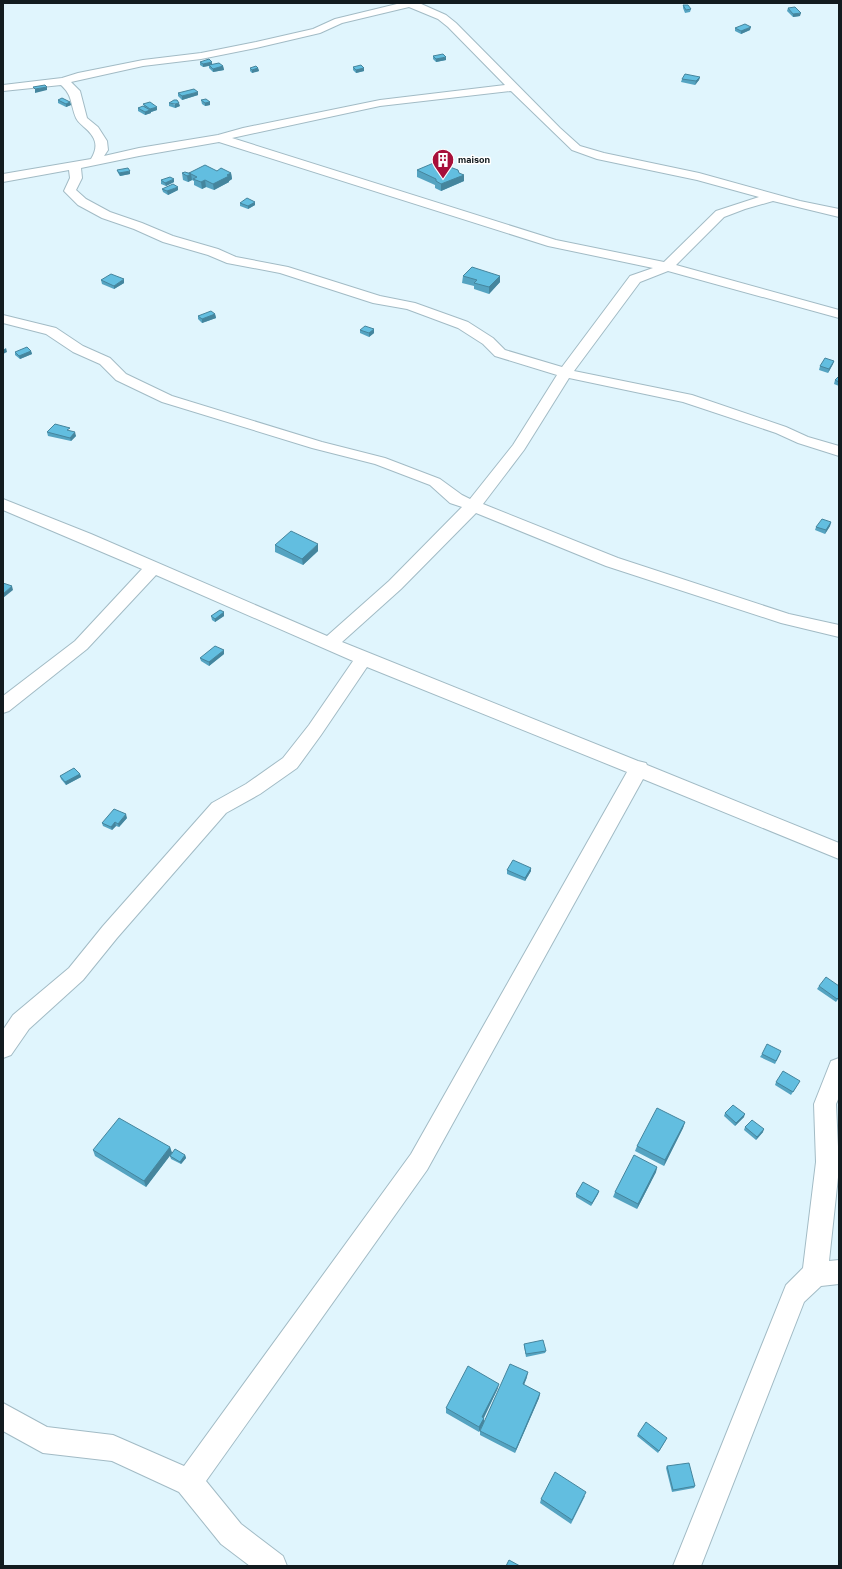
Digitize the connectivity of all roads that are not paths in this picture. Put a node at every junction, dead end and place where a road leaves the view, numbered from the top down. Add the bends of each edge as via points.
1 (410, 3) edge
2 (63, 81) junction
3 (514, 87) junction
4 (3, 88) edge
5 (220, 138) junction
6 (101, 141) junction
7 (139, 152) junction
8 (95, 162) junction
9 (75, 166) junction
10 (3, 178) edge
11 (773, 197) junction
12 (839, 200) edge
13 (798, 204) junction
14 (839, 213) edge
15 (637, 261) junction
16 (667, 267) junction
17 (635, 279) junction
18 (839, 314) edge
19 (3, 319) edge
20 (565, 373) junction
21 (839, 450) edge
22 (3, 504) edge
23 (473, 506) junction
24 (153, 568) junction
25 (839, 631) edge
26 (329, 644) junction
27 (364, 658) junction
28 (3, 706) edge
29 (639, 768) junction
30 (839, 851) edge
31 (3, 1048) edge
32 (839, 1068) edge
33 (827, 1273) edge
34 (3, 1416) edge
35 (189, 1482) junction
36 (273, 1566) edge
37 (687, 1566) edge

1 - 2 street via 339,21 316,31 256,45 201,56 143,63
1 - 3 street via 442,17 452,25
2 - 4 street
2 - 6 street via 74,91 82,119 94,129
3 - 5 street via 380,103 250,129
3 - 11 street via 576,148
5 - 7 street
5 - 15 street via 554,243
6 - 7 street
6 - 8 street via 102,150
7 - 8 street
8 - 9 street
9 - 10 street
9 - 20 street via 76,178 70,191 82,202 106,214 168,239 232,260 283,270 448,319 488,341 500,353
11 - 13 street
11 - 16 street via 720,214
12 - 13 street
13 - 14 street
15 - 16 street
15 - 17 street
16 - 17 street
16 - 18 street
17 - 20 street
19 - 23 street via 51,331 78,349 105,361 121,376 167,399 380,461 435,482 456,499
20 - 21 street via 687,398
20 - 23 street via 520,447
22 - 24 street
23 - 25 street via 612,562 787,618
23 - 26 street via 395,585
24 - 26 street
24 - 28 street via 82,645
26 - 27 street
27 - 29 street
27 - 31 street via 290,763 253,789 219,808 76,974 21,1022
29 - 30 street
29 - 35 street via 419,1162
32 - 33 street via 825,1104 828,1162
33 - 37 street via 795,1294
34 - 35 street via 43,1440 113,1448
35 - 36 street via 231,1534

